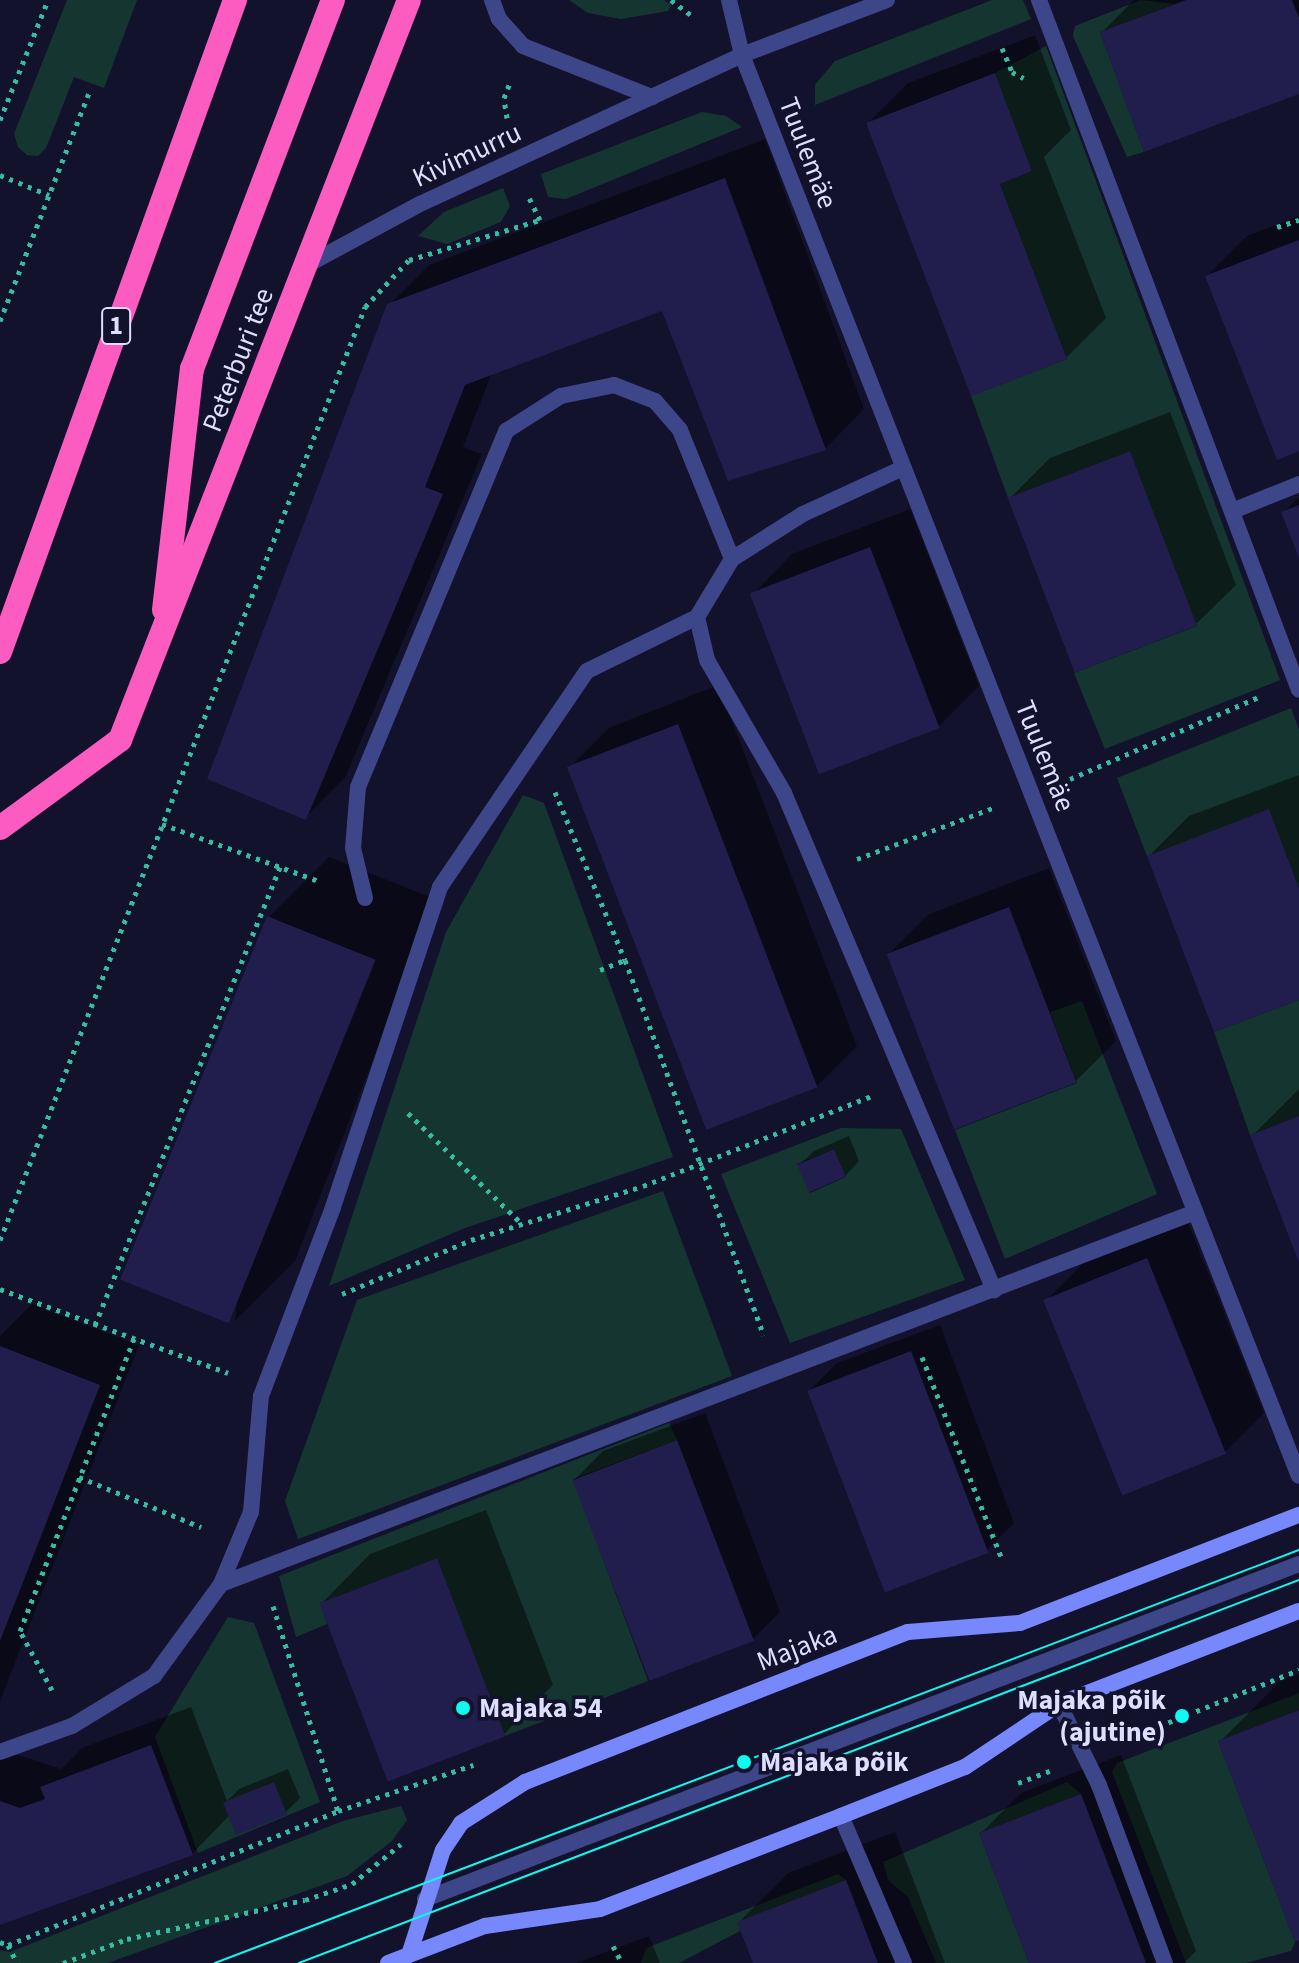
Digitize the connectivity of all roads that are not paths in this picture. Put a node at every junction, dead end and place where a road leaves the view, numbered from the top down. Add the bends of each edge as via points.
1 (235, 0) edge
2 (333, 0) edge
3 (409, 0) edge
4 (492, 0) edge
5 (729, 0) edge
6 (887, 0) edge
7 (1039, 0) edge
8 (742, 55) junction
9 (652, 97) junction
10 (307, 265) junction
11 (903, 468) junction
12 (1299, 484) edge
13 (1235, 510) junction
14 (732, 559) junction
15 (697, 617) junction
16 (160, 644) junction
17 (0, 652) edge
18 (1297, 685) edge
19 (0, 828) edge
20 (365, 898) road end
21 (1195, 1212) junction
22 (994, 1290) junction
23 (1299, 1476) edge
24 (1299, 1515) edge
25 (1299, 1564) edge
26 (221, 1584) junction
27 (1299, 1611) edge
28 (1059, 1704) junction
29 (0, 1752) edge
30 (841, 1816) junction
31 (425, 1899) junction
32 (411, 1959) edge
33 (388, 1963) edge
34 (904, 1963) edge
35 (1165, 1963) edge

1 - 17 highway, 1
2 - 16 highway via 192,369
3 - 10 highway, Peterburi tee
4 - 9 street via 499,19 523,46
5 - 8 street, Tuulemäe
6 - 8 street, Kivimurru
7 - 13 street
8 - 9 street, Kivimurru
8 - 11 street, Tuulemäe
9 - 10 street, Kivimurru via 420,204
10 - 16 highway, Peterburi tee
11 - 14 street via 803,514
11 - 21 street, Tuulemäe
12 - 13 street
13 - 18 street
14 - 15 street
14 - 20 street via 680,430 655,401 614,385 561,396 506,431 358,787 353,848
15 - 22 street via 707,660 784,793
15 - 26 street via 587,671 440,887 264,1387 251,1512
16 - 19 highway, Peterburi tee via 120,740
21 - 22 street
21 - 23 street, Tuulemäe
22 - 26 street
24 - 31 street, Majaka via 1020,1623 908,1632 525,1782 461,1823 443,1850
25 - 31 street
26 - 29 street via 154,1676 72,1726
27 - 28 street
28 - 30 street via 965,1767
28 - 35 street via 1099,1785
30 - 32 street via 600,1909 485,1926
30 - 34 street
31 - 32 street, Majaka
32 - 33 street

